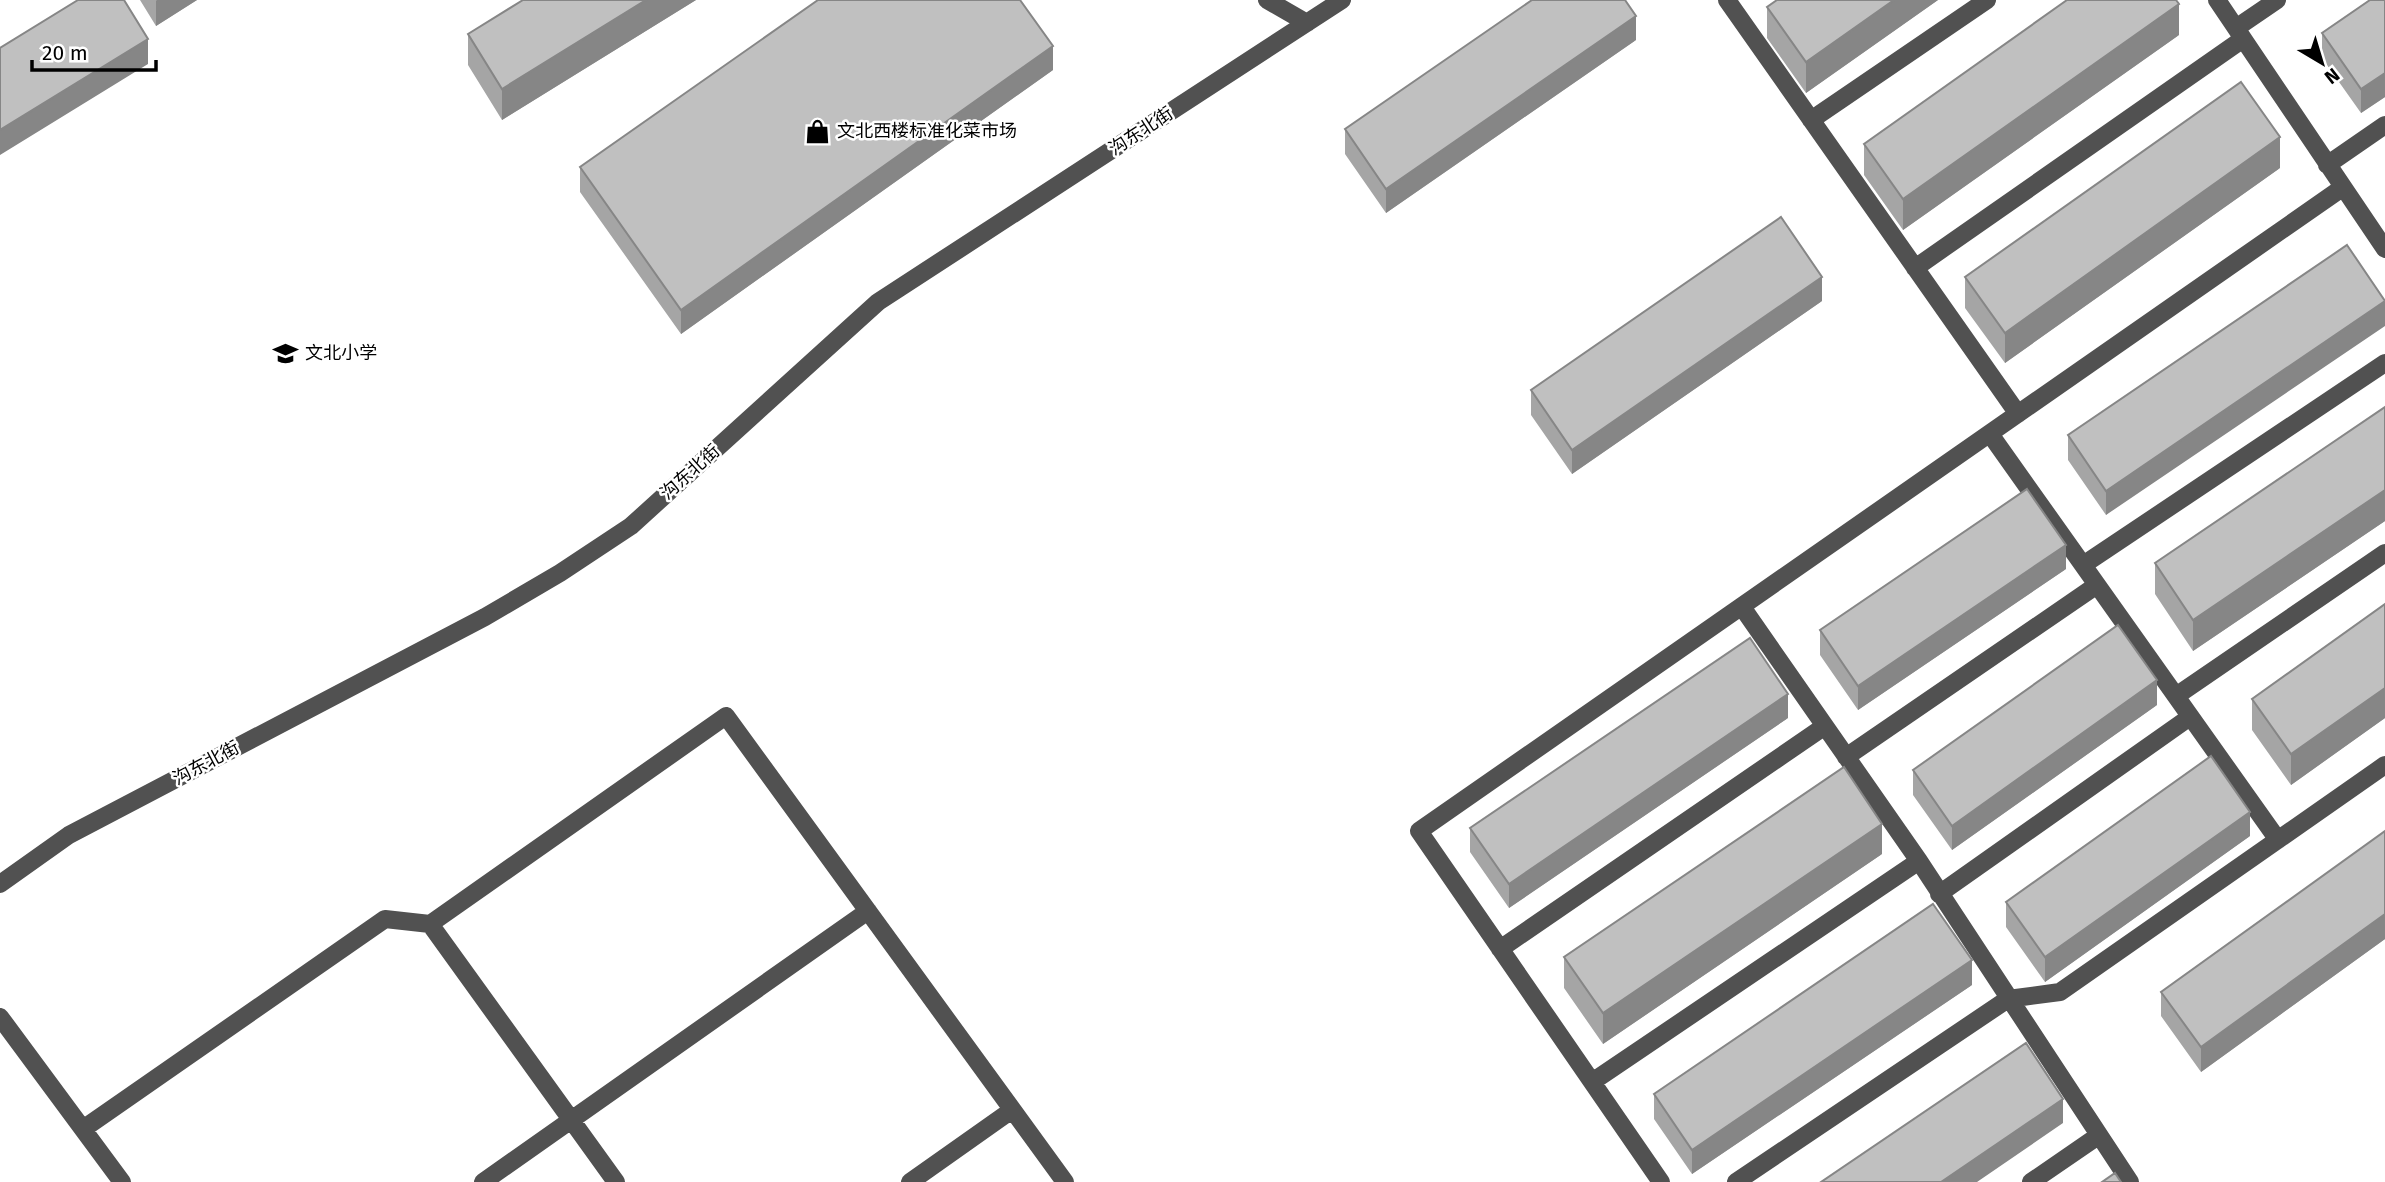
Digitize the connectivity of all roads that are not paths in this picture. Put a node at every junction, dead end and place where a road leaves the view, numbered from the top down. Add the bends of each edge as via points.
1 (1267, 0) edge
2 (1342, 0) edge
3 (1727, 0) edge
4 (1987, 0) edge
5 (2217, 0) edge
6 (2277, 0) edge
7 (1307, 23) junction
8 (2239, 34) junction
9 (1811, 120) junction
10 (2385, 125) edge
11 (2327, 164) junction
12 (2342, 188) junction
13 (2385, 250) edge
14 (1915, 268) junction
15 (2385, 363) edge
16 (2018, 414) junction
17 (1990, 434) junction
18 (2385, 553) edge
19 (2083, 565) junction
20 (2097, 585) junction
21 (1742, 607) junction
22 (2176, 696) junction
23 (2190, 716) junction
24 (1825, 726) junction
25 (1846, 757) junction
26 (2385, 765) edge
27 (2278, 840) junction
28 (1919, 861) junction
29 (0, 884) edge
30 (1939, 894) junction
31 (867, 911) junction
32 (430, 925) junction
33 (1500, 949) junction
34 (2008, 999) junction
35 (0, 1017) edge
36 (1592, 1082) junction
37 (1012, 1110) junction
38 (571, 1120) junction
39 (83, 1129) junction
40 (2098, 1136) junction
41 (122, 1182) edge
42 (483, 1182) edge
43 (616, 1182) edge
44 (909, 1182) edge
45 (1065, 1182) edge
46 (1661, 1182) edge
47 (1736, 1182) edge
48 (2031, 1182) edge
49 (2130, 1182) edge

1 - 7 street
2 - 7 street, 沟东北街
3 - 9 street
4 - 9 street
5 - 8 street
6 - 8 street
7 - 29 street, 沟东北街 via 877,302 631,526 485,617 69,835
8 - 11 street
8 - 14 street
9 - 14 street
10 - 11 street
11 - 12 street
12 - 13 street
12 - 16 street
14 - 16 street
15 - 19 street
16 - 17 street
17 - 19 street
17 - 21 street
18 - 22 street
19 - 20 street
20 - 22 street
20 - 25 street
21 - 24 street
21 - 33 street via 1419,831
22 - 23 street
23 - 27 street
23 - 30 street
24 - 25 street
24 - 33 street
25 - 28 street
26 - 27 street
27 - 34 street via 2060,992
28 - 30 street
28 - 36 street
30 - 34 street
31 - 32 street via 726,716
31 - 37 street
31 - 38 street
32 - 38 street
32 - 39 street via 385,919
33 - 36 street
34 - 40 street
34 - 47 street
35 - 39 street
36 - 46 street
37 - 44 street
37 - 45 street
38 - 42 street
38 - 43 street
39 - 41 street
40 - 48 street
40 - 49 street

